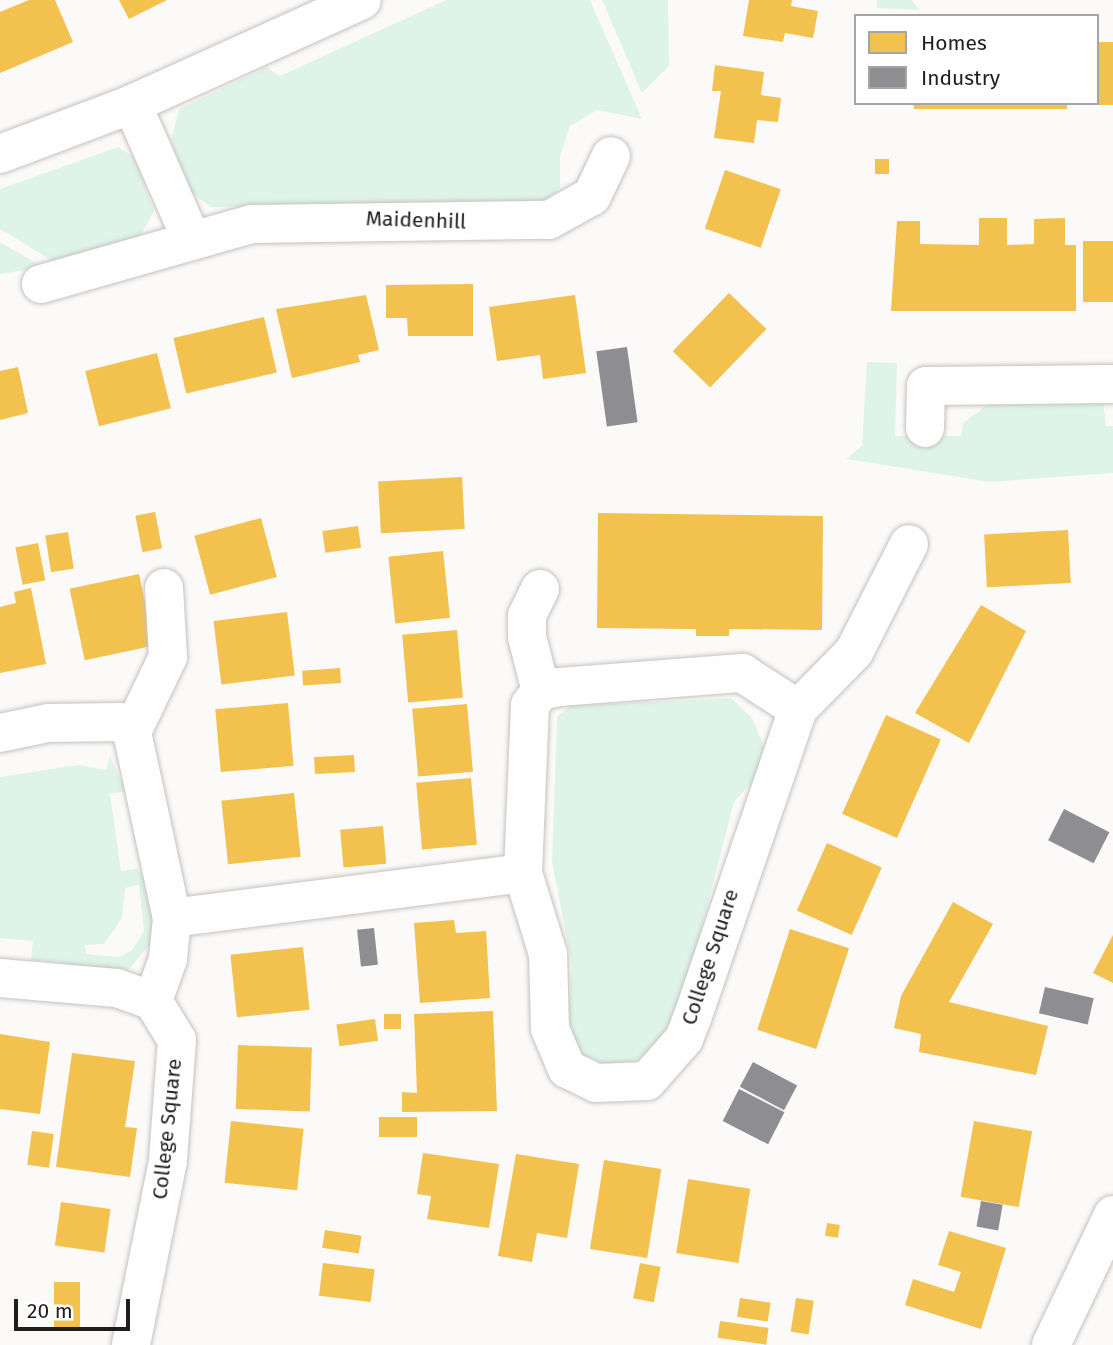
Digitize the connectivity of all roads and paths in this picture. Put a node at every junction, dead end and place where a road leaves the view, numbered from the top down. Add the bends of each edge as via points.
1 (362, 0) edge
2 (132, 104) junction
3 (0, 154) edge
4 (611, 156) dead end
5 (190, 236) junction
6 (41, 284) dead end
7 (1097, 385) edge
8 (925, 428) dead end
9 (909, 544) dead end
10 (164, 588) dead end
11 (540, 589) dead end
12 (541, 691) junction
13 (798, 709) junction
14 (132, 732) junction
15 (0, 733) edge
16 (523, 873) junction
17 (172, 918) junction
18 (0, 978) edge
19 (153, 1001) junction
20 (1113, 1215) edge
21 (131, 1345) edge
22 (1051, 1345) edge

1 - 2 street
2 - 3 street
2 - 5 street
4 - 5 street, Maidenhill via 592,196 549,220 352,218 252,224
5 - 6 street, Maidenhill
7 - 8 street via 926,386
9 - 13 street, College Square via 854,652
10 - 14 street via 168,657
11 - 12 street via 527,616 527,637
12 - 13 street via 742,673
12 - 16 street, College Square via 526,724
13 - 16 street, College Square via 684,1039 647,1081 596,1083 567,1069 556,1053 548,954
14 - 15 street via 120,722 48,723
14 - 17 street
16 - 17 street
17 - 19 street via 168,959
18 - 19 street via 117,988
19 - 21 street, College Square via 177,1040 169,1161
20 - 22 street

